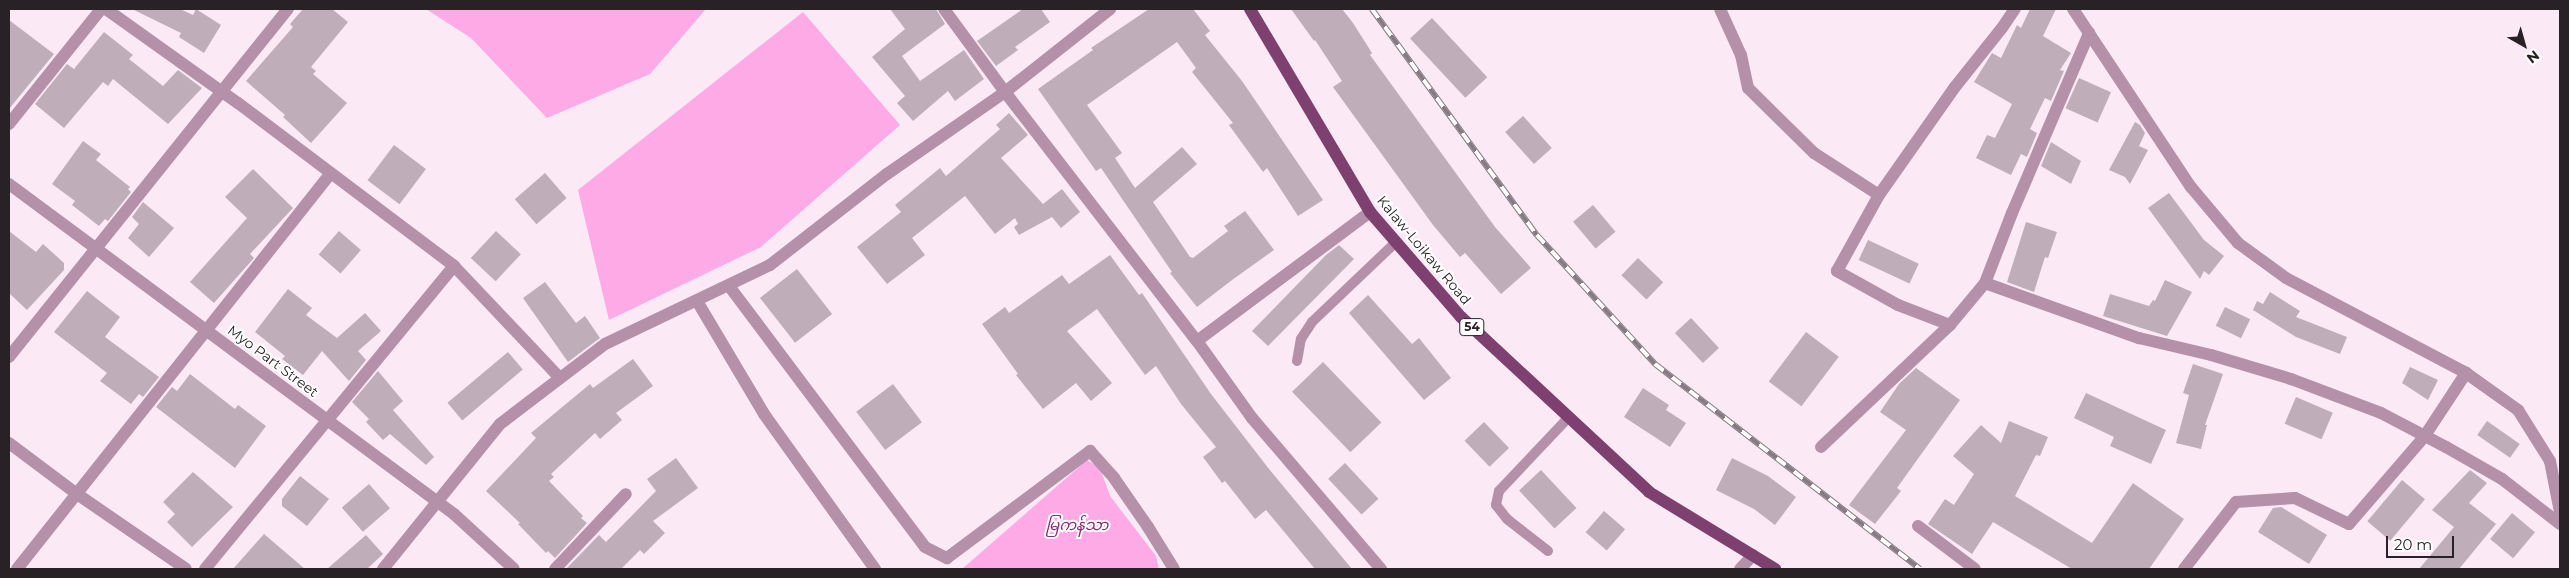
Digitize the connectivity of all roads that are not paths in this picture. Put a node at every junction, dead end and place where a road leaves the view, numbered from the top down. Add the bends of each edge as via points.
1 (101, 9) edge
2 (106, 9) edge
3 (288, 9) edge
4 (944, 9) edge
5 (1110, 9) edge
6 (1250, 9) edge
7 (1720, 9) edge
8 (2015, 9) edge
9 (2073, 9) edge
10 (2089, 33) junction
11 (221, 90) junction
12 (1005, 92) junction
13 (9, 124) edge
14 (331, 173) junction
15 (9, 184) edge
16 (1879, 195) junction
17 (1370, 212) junction
18 (1396, 242) junction
19 (95, 248) junction
20 (454, 266) junction
21 (1985, 283) junction
22 (729, 286) junction
23 (697, 301) junction
24 (1950, 325) junction
25 (206, 330) junction
26 (1197, 341) junction
27 (9, 357) edge
28 (1297, 361) dead end
29 (2466, 373) junction
30 (560, 378) junction
31 (1569, 417) junction
32 (326, 420) junction
33 (2424, 437) junction
34 (9, 443) edge
35 (1821, 447) dead end
36 (77, 494) junction
37 (626, 494) dead end
38 (437, 502) junction
39 (2560, 512) edge
40 (2560, 524) edge
41 (1918, 526) dead end
42 (1548, 551) dead end
43 (1753, 555) junction
44 (17, 569) edge
45 (186, 569) edge
46 (205, 569) edge
47 (383, 569) edge
48 (514, 569) edge
49 (555, 569) edge
50 (875, 569) edge
51 (1174, 569) edge
52 (1381, 569) edge
53 (1740, 569) edge
54 (1775, 569) edge
55 (1975, 569) edge
56 (2184, 569) edge

1 - 13 street
2 - 11 street
3 - 11 street
4 - 12 street
5 - 12 street
6 - 17 main road, Kalaw-Loikaw Road / 54
7 - 16 street via 1741,55 1748,88 1814,153
8 - 16 street
9 - 10 street
10 - 21 street
10 - 29 street via 2191,188 2238,243 2286,278
11 - 14 street
11 - 19 street
12 - 22 street via 887,174 770,265
12 - 26 street
14 - 20 street
14 - 25 street
15 - 19 street, Myo Part Street
16 - 24 street via 1838,271 1898,306
17 - 18 main road, Kalaw-Loikaw Road / 54
17 - 26 street
18 - 28 lane via 1312,322 1301,339
18 - 31 main road, Kalaw-Loikaw Road / 54 via 1461,317
19 - 25 street, Myo Part Street
19 - 27 street
20 - 30 street
20 - 32 street
21 - 24 street
21 - 33 street via 2139,338 2291,379 2381,413
22 - 23 street
22 - 51 street via 925,547 947,558 1090,451 1114,478
23 - 30 street via 605,344
23 - 50 street via 764,414
24 - 35 street
25 - 32 street, Myo Part Street
25 - 36 street
26 - 52 street via 1252,418
29 - 33 street
29 - 39 street via 2518,410 2550,460
30 - 38 street via 500,424
31 - 42 lane via 1498,491 1496,505 1507,519
31 - 43 main road, Kalaw-Loikaw Road / 54 via 1648,492
32 - 38 street, Myo Part Street
32 - 46 street
33 - 40 street via 2502,480
33 - 56 street via 2349,524 2296,498 2236,502
34 - 36 street
36 - 44 street
36 - 45 street
37 - 49 street
38 - 47 street
38 - 48 street, Myo Part Street
41 - 55 street
43 - 53 street
43 - 54 main road, Kalaw-Loikaw Road / 54

